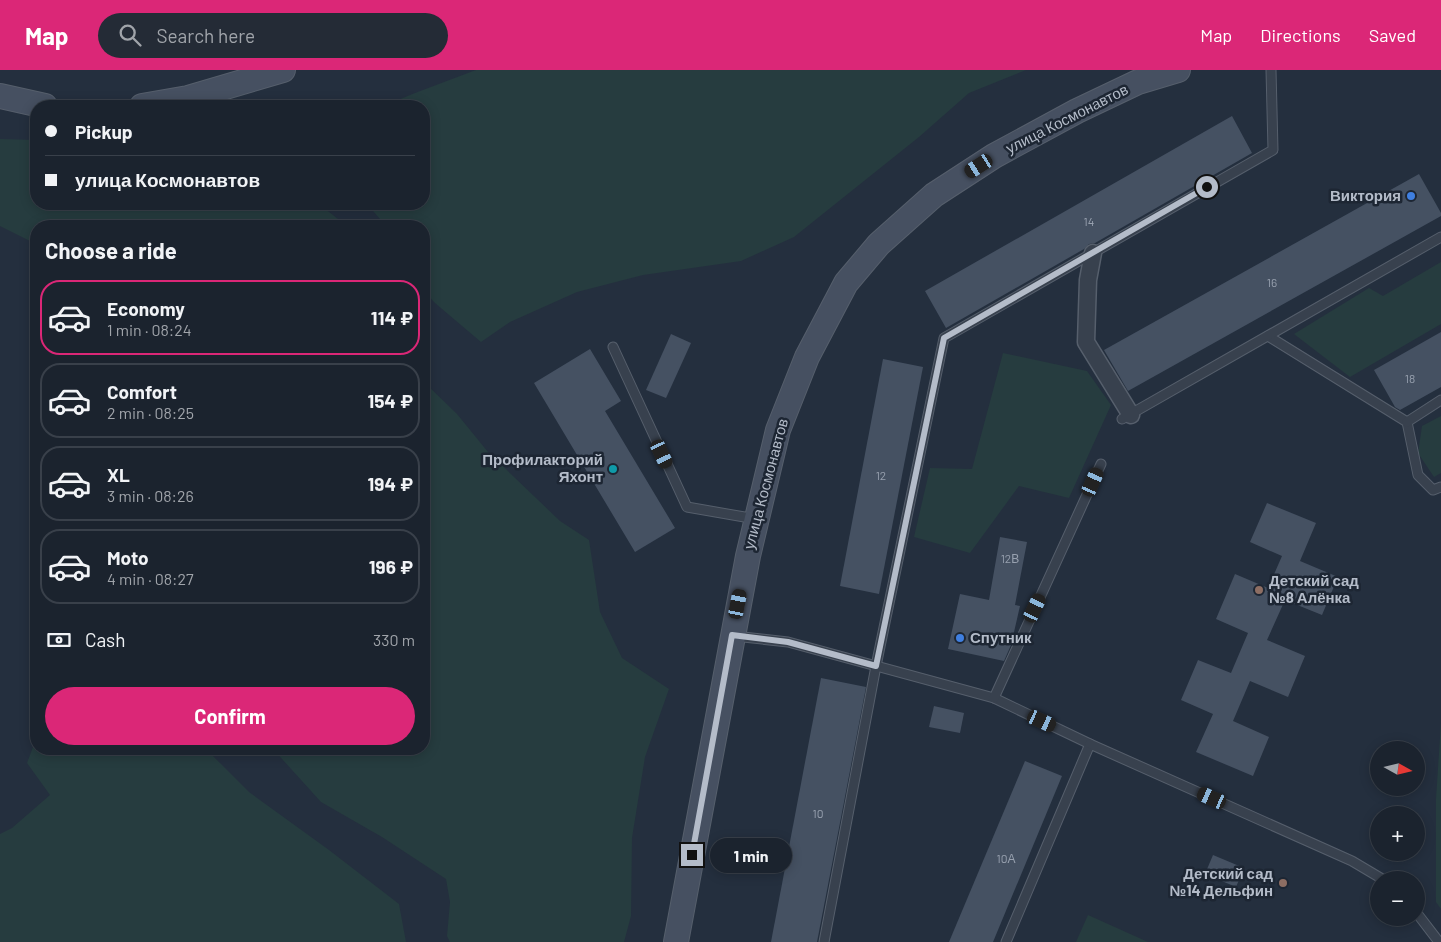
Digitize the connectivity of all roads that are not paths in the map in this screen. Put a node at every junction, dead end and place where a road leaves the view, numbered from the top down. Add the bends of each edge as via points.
1 (283, 70) edge
2 (1178, 70) edge
3 (1271, 70) edge
4 (0, 96) edge
5 (176, 100) edge
6 (30, 103) edge
7 (30, 109) edge
8 (0, 110) edge
9 (1441, 237) edge
10 (1093, 253) junction
11 (1268, 336) junction
12 (613, 348) dead end
13 (1441, 400) edge
14 (1126, 417) joint
15 (1407, 422) junction
16 (1101, 464) dead end
17 (1441, 487) edge
18 (756, 519) junction
19 (732, 635) junction
20 (876, 666) junction
21 (994, 698) junction
22 (1090, 744) junction
23 (1370, 871) edge
24 (1425, 924) edge
25 (676, 942) edge
26 (824, 942) edge
27 (1006, 942) edge
28 (1439, 942) edge

1 - 5 street
2 - 18 street, улица Космонавтов via 1138,82 994,156 934,194 880,244 846,284 807,357 778,430
3 - 10 lane via 1273,150
4 - 6 street
7 - 8 street
9 - 11 lane
10 - 14 street via 1088,280 1086,342
10 - 20 lane via 944,338
11 - 14 lane
11 - 15 lane
12 - 18 lane via 687,507
13 - 15 lane
15 - 17 lane via 1418,475 1433,490
16 - 21 lane
18 - 19 street, улица Космонавтов
19 - 20 lane via 788,642
19 - 25 street, улица Космонавтов
20 - 21 lane
20 - 26 lane
21 - 22 lane
22 - 23 lane via 1352,860
22 - 27 lane
24 - 28 lane

